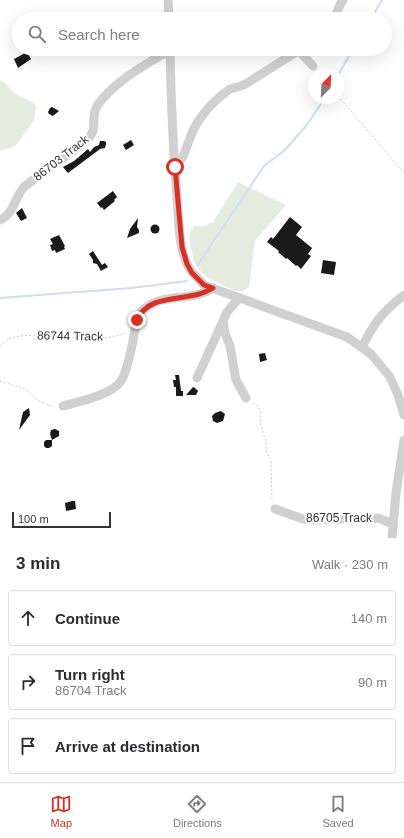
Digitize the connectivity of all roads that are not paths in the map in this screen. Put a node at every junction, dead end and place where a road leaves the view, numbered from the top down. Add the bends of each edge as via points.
1 (168, 0) edge
2 (343, 0) edge
3 (169, 12) edge
4 (337, 12) edge
5 (159, 56) edge
6 (170, 56) edge
7 (290, 56) edge
8 (305, 56) edge
9 (313, 66) dead end
10 (175, 167) junction
11 (0, 220) edge
12 (213, 288) junction
13 (404, 295) edge
14 (239, 298) junction
15 (223, 321) junction
16 (362, 347) junction
17 (197, 378) dead end
18 (246, 398) road end
19 (63, 406) road end
20 (404, 415) edge
21 (404, 440) edge
22 (275, 509) road end
23 (393, 524) junction
24 (392, 538) edge

1 - 3 street
2 - 4 street
5 - 11 street, 86703 Track via 111,90 95,110 93,130 88,138 22,189 11,212
6 - 10 street
7 - 10 street via 244,85 222,94 199,120 183,157
8 - 9 street
10 - 12 street via 182,247 187,264 204,285
12 - 14 street
12 - 19 street via 196,295 155,302 143,310 137,320 125,373 120,383 109,391
13 - 16 street via 372,326
14 - 15 street
14 - 16 street via 321,326 347,337
15 - 17 street
15 - 18 street via 236,380
16 - 20 street via 390,377
21 - 23 street
22 - 23 street, 86705 Track via 303,519 378,518
23 - 24 street

